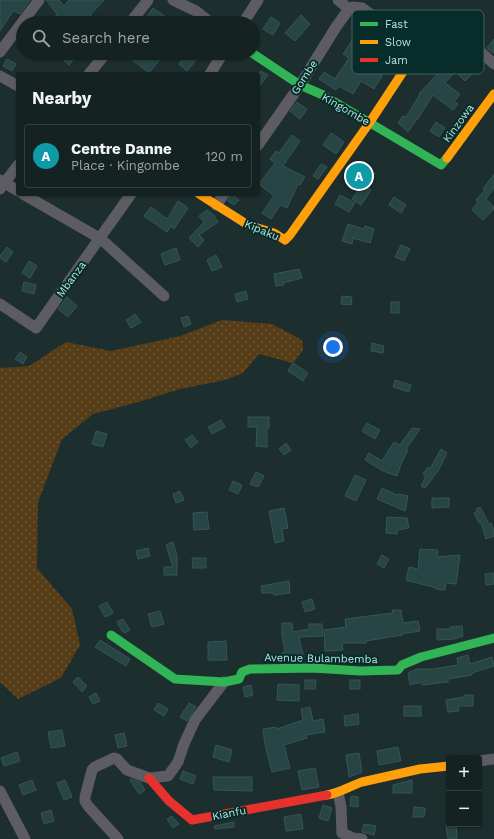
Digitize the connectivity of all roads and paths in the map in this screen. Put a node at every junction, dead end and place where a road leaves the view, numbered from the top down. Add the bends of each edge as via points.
1 (38, 0) edge
2 (148, 0) edge
3 (173, 0) edge
4 (258, 0) edge
5 (338, 0) edge
6 (349, 10) junction
7 (365, 10) edge
8 (26, 16) edge
9 (135, 16) edge
10 (202, 16) edge
11 (248, 16) edge
12 (16, 30) edge
13 (0, 52) edge
14 (484, 55) edge
15 (260, 58) edge
16 (100, 60) edge
17 (219, 60) edge
18 (494, 64) edge
19 (91, 72) edge
20 (211, 72) edge
21 (402, 74) edge
22 (0, 76) edge
23 (16, 85) edge
24 (300, 85) junction
25 (494, 94) edge
26 (370, 122) junction
27 (260, 142) edge
28 (441, 165) joint
29 (16, 167) edge
30 (1, 184) edge
31 (16, 190) edge
32 (26, 196) edge
33 (130, 196) edge
34 (202, 196) edge
35 (223, 196) edge
36 (216, 205) junction
37 (101, 239) junction
38 (164, 296) dead end
39 (0, 304) edge
40 (111, 635) dead end
41 (494, 638) edge
42 (224, 682) junction
43 (494, 759) edge
44 (482, 761) edge
45 (446, 766) edge
46 (149, 778) junction
47 (0, 791) edge
48 (338, 793) junction
49 (25, 839) edge
50 (118, 839) edge
51 (362, 839) edge

1 - 8 street
2 - 9 street
3 - 10 street
4 - 11 street
5 - 6 street
6 - 7 street via 353,7
6 - 24 street, Gombe
12 - 13 street
14 - 18 street
15 - 24 street, Kingombe
16 - 19 street
17 - 20 street
21 - 26 street
22 - 23 street
24 - 26 street, Kingombe
24 - 27 street, Gombe
25 - 28 street, Kinzowa
26 - 28 street, Kingombe
26 - 36 street, Kipaku via 285,240 274,233 248,225
29 - 30 street
30 - 31 street
32 - 37 street
33 - 37 street, Mbanza
34 - 36 street, Kipaku
35 - 36 street
37 - 38 street
37 - 39 street, Mbanza via 36,328
40 - 42 street, Avenue Bulambemba via 175,679
41 - 42 street, Avenue Bulambemba via 427,655 402,665 398,670 250,669 242,672 239,679
42 - 46 street via 195,720 178,762 168,776
43 - 44 street
45 - 48 street, Kianfu via 420,769 362,782
46 - 48 street, Kianfu via 192,820
46 - 50 street via 127,770 114,758 92,770 85,801
47 - 49 street
48 - 51 street via 342,833

